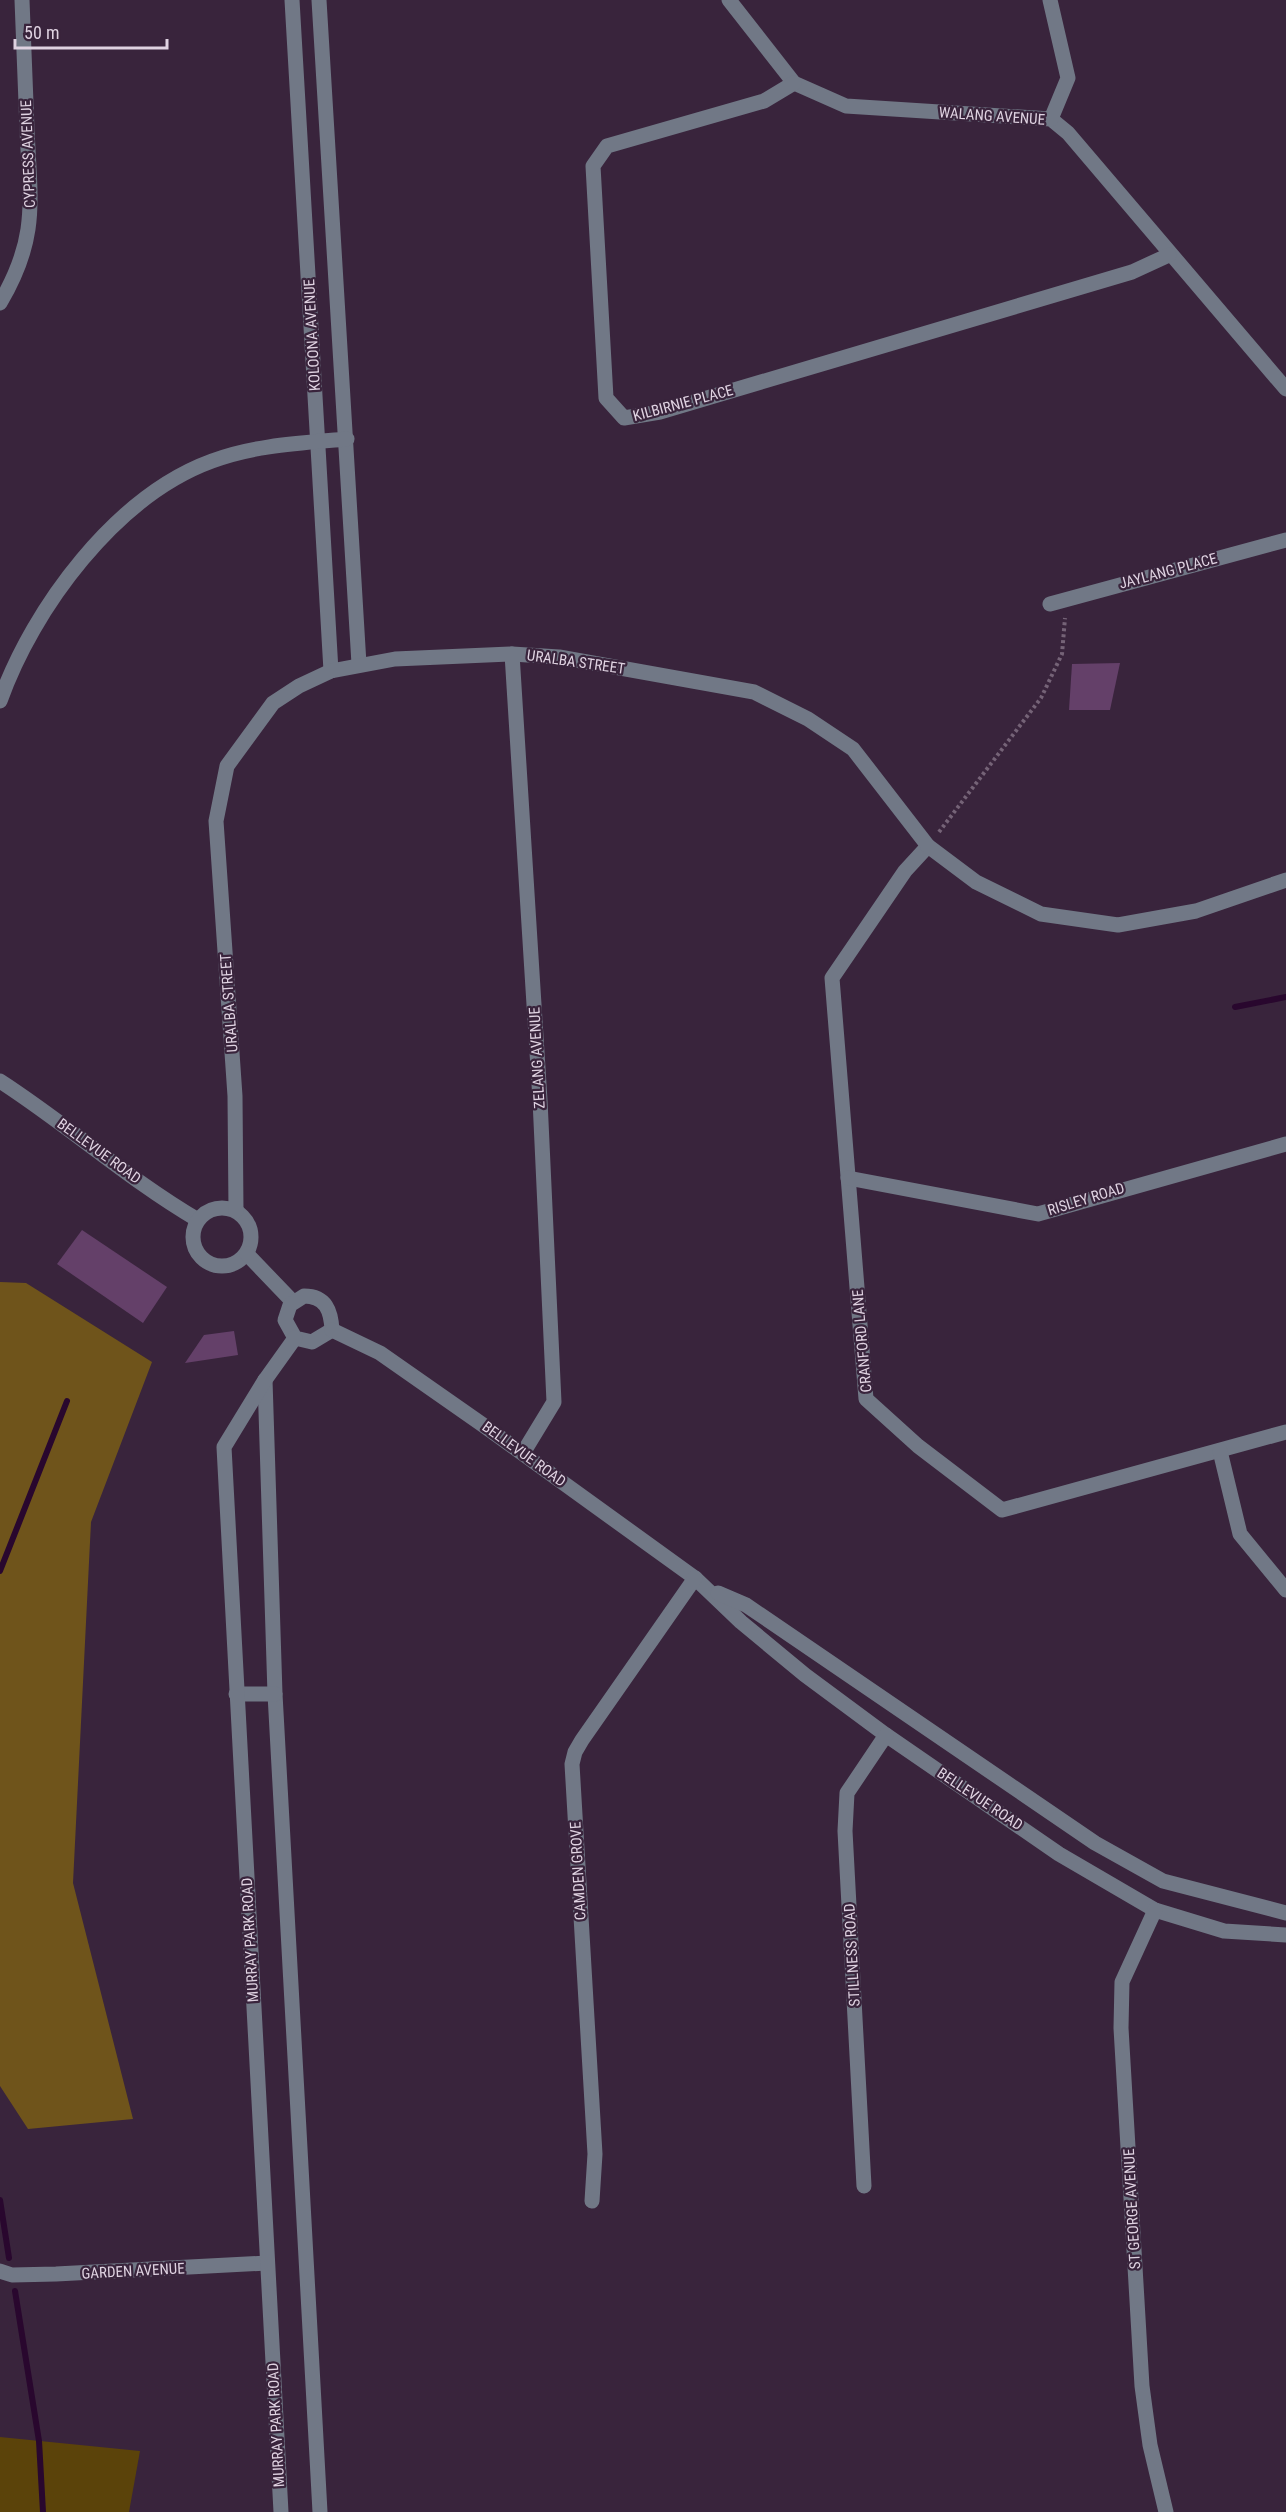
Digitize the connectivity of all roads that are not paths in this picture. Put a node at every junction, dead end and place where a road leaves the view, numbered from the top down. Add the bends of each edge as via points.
1 (22, 0) edge
2 (292, 0) edge
3 (319, 0) edge
4 (729, 0) edge
5 (1050, 0) edge
6 (794, 83) junction
7 (1051, 119) junction
8 (300, 138) junction
9 (328, 138) junction
10 (1169, 255) junction
11 (0, 303) edge
12 (1286, 389) edge
13 (347, 439) junction
14 (318, 441) junction
15 (1286, 540) edge
16 (1050, 604) dead end
17 (512, 654) junction
18 (359, 664) junction
19 (330, 671) junction
20 (0, 701) edge
21 (928, 846) junction
22 (1286, 880) edge
23 (0, 1082) edge
24 (1286, 1144) edge
25 (848, 1178) junction
26 (236, 1211) junction
27 (198, 1220) junction
28 (247, 1254) junction
29 (293, 1302) junction
30 (332, 1330) junction
31 (295, 1338) junction
32 (265, 1380) junction
33 (1286, 1432) edge
34 (1220, 1451) junction
35 (523, 1453) junction
36 (695, 1578) junction
37 (710, 1590) junction
38 (1286, 1590) edge
39 (237, 1694) junction
40 (275, 1694) junction
41 (886, 1735) junction
42 (1155, 1910) junction
43 (1286, 1912) edge
44 (1286, 1935) edge
45 (864, 2186) dead end
46 (592, 2201) dead end
47 (267, 2263) junction
48 (0, 2271) edge
49 (281, 2512) edge
50 (320, 2512) edge
51 (1166, 2512) edge

1 - 11 street, CYPRESS AVENUE via 32,207 18,271
2 - 8 street, KOLOONA AVENUE
3 - 9 street, KOLOONA AVENUE
4 - 6 street, WALANG AVENUE
5 - 7 street via 1068,78
6 - 7 street, WALANG AVENUE via 846,106
6 - 10 street, KILBIRNIE PLACE via 764,101 607,146 592,166 606,398 624,418 660,412 1132,272
7 - 10 street, WALANG AVENUE via 1068,133
8 - 9 street
8 - 14 street, KOLOONA AVENUE
9 - 13 street, KOLOONA AVENUE
10 - 12 street, WALANG AVENUE
13 - 14 street
13 - 18 street, KOLOONA AVENUE
14 - 19 street, KOLOONA AVENUE
14 - 20 street via 248,450 212,461 155,490 95,545 67,578 21,651
15 - 16 street, JAYLANG PLACE
17 - 18 street, URALBA STREET
17 - 21 street, URALBA STREET via 560,657 754,692 808,719 854,749
17 - 35 street, ZELANG AVENUE via 554,1402
18 - 19 street, URALBA STREET
19 - 26 street, URALBA STREET via 273,704 227,766 216,821 235,1096
21 - 22 street, URALBA STREET via 976,882 1041,914 1118,925 1196,911
21 - 25 street, CRANFORD LANE via 906,871 832,978
23 - 27 street, BELLEVUE ROAD
24 - 25 street, RISLEY ROAD via 1038,1214
25 - 34 street, CRANFORD LANE via 866,1399 918,1446 1002,1510
26 - 27 street via 215,1208
26 - 28 street via 252,1234
27 - 28 street via 193,1229 195,1250 210,1264 230,1266
28 - 29 street
29 - 30 street via 304,1296 318,1298 331,1314
29 - 31 street via 285,1320
30 - 31 street via 312,1342
30 - 35 street, BELLEVUE ROAD via 380,1353
31 - 32 street, MURRAY PARK ROAD
32 - 39 street, MURRAY PARK ROAD via 224,1447
32 - 40 street
33 - 34 street, CRANFORD LANE
34 - 38 street via 1239,1534
35 - 36 street, BELLEVUE ROAD
36 - 37 street, BELLEVUE ROAD
36 - 46 street, CAMDEN GROVE via 574,1752 572,1764 595,2154
37 - 41 street, BELLEVUE ROAD via 750,1629
37 - 43 street, BELLEVUE ROAD via 746,1605 1095,1843 1163,1881
39 - 40 street
39 - 47 street, MURRAY PARK ROAD
40 - 50 street
41 - 42 street, BELLEVUE ROAD via 1059,1854
41 - 45 street, STILLNESS ROAD via 848,1793 845,1831
42 - 44 street, BELLEVUE ROAD via 1224,1931
42 - 51 street, ST GEORGE AVENUE via 1122,1982 1121,2028 1142,2386 1150,2445
47 - 48 street, GARDEN AVENUE via 56,2274 12,2275
47 - 49 street, MURRAY PARK ROAD

